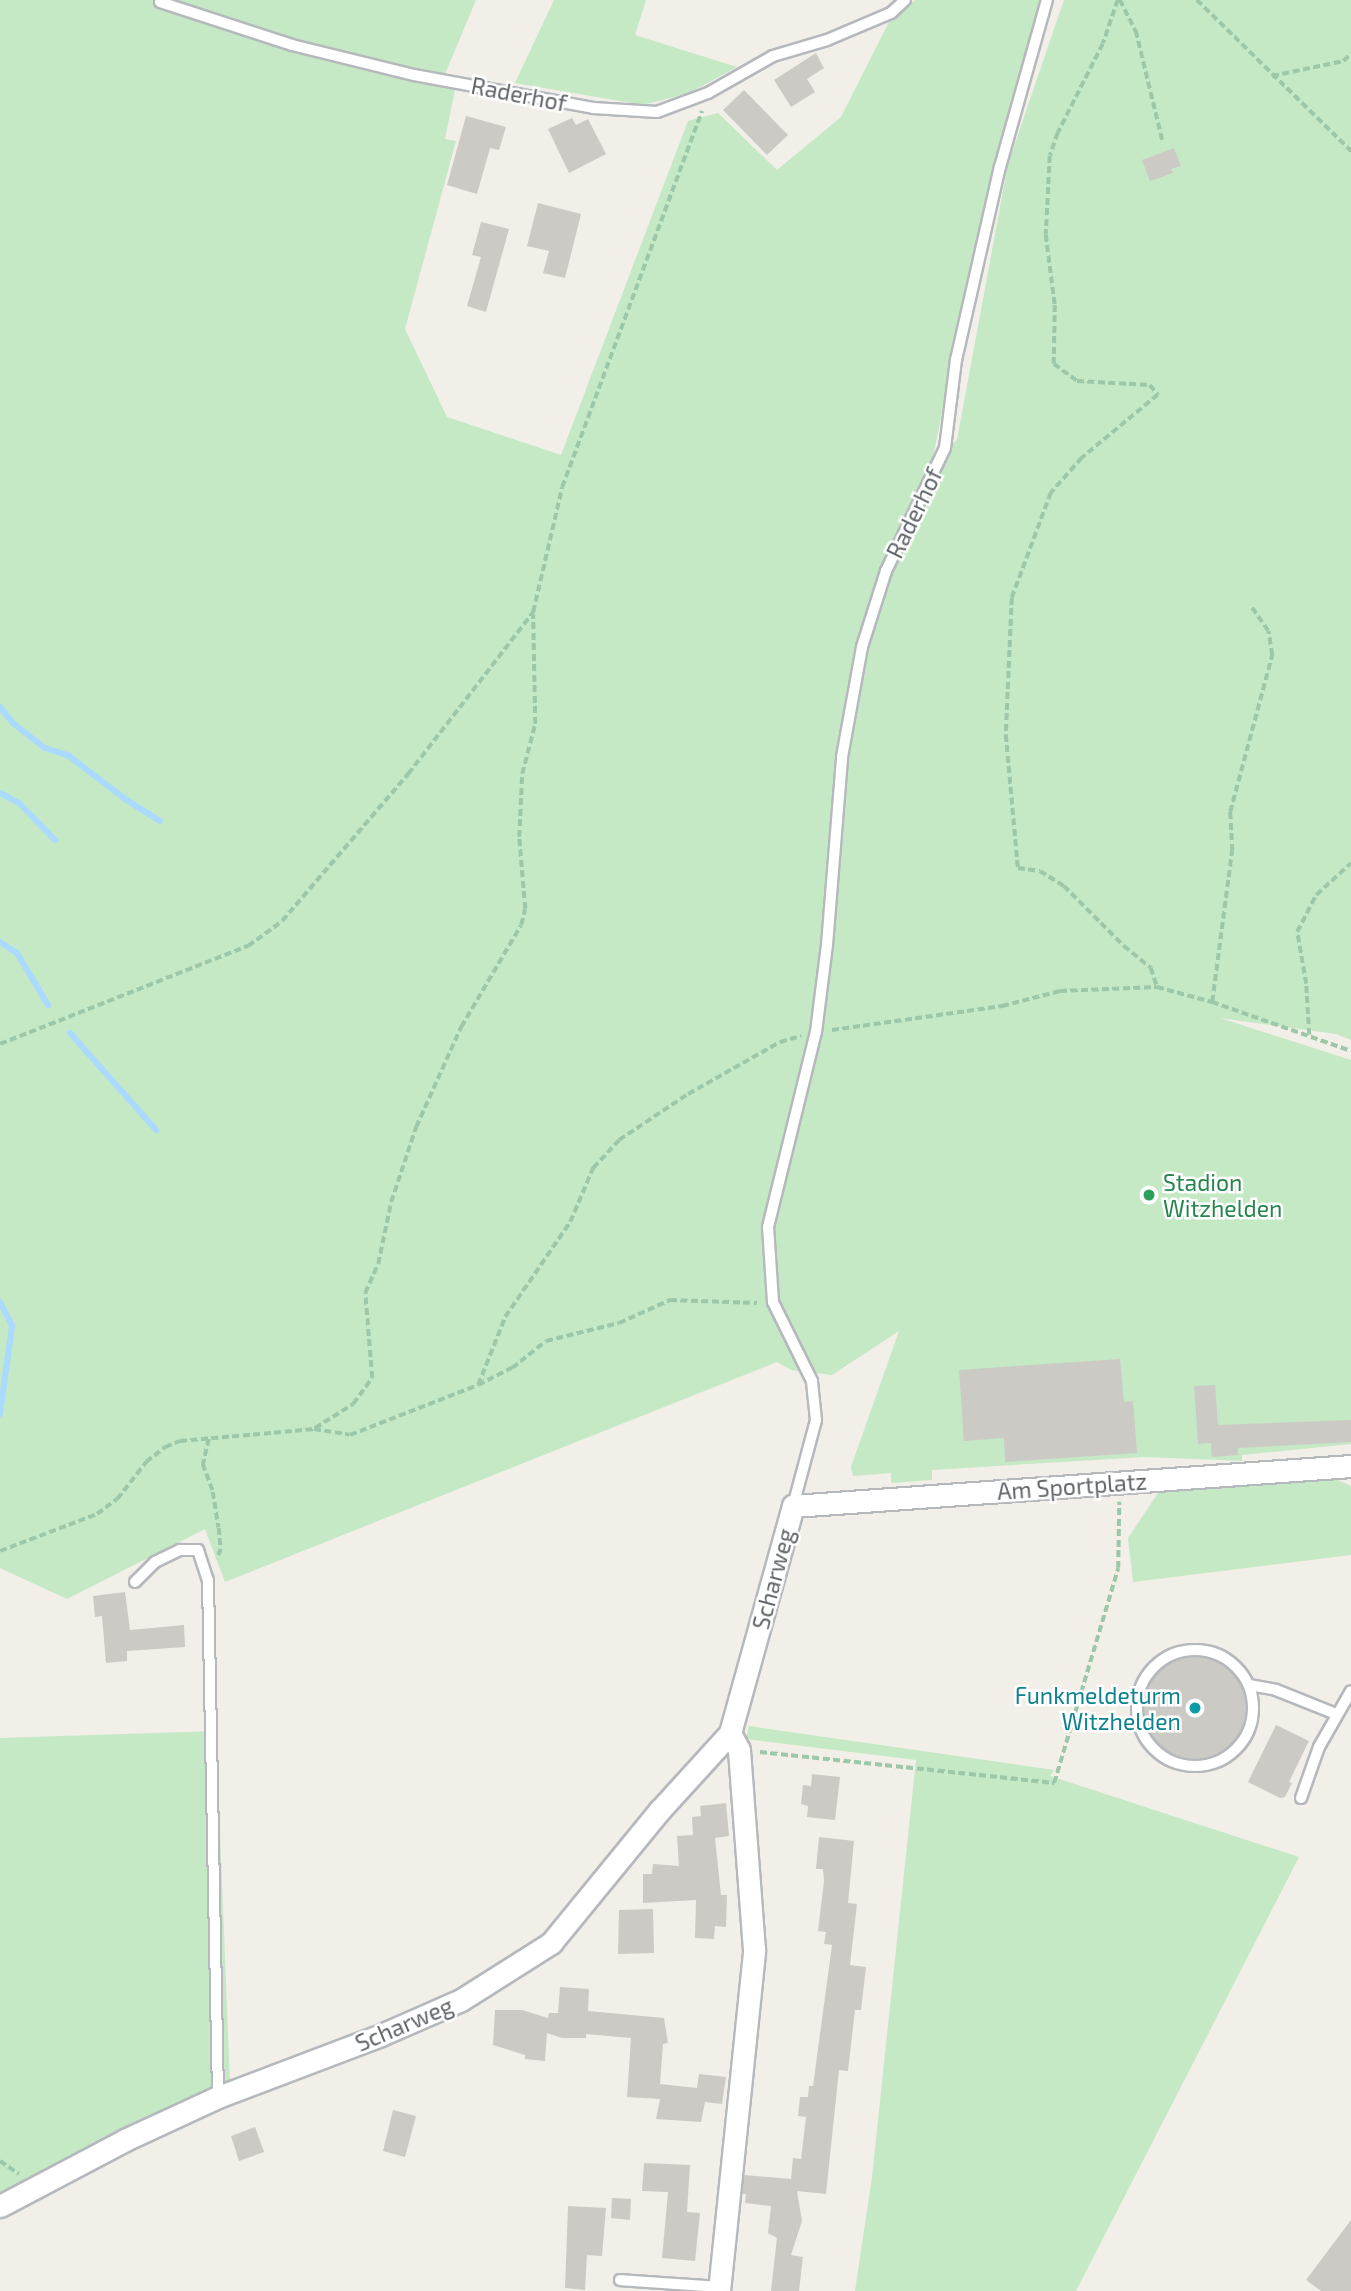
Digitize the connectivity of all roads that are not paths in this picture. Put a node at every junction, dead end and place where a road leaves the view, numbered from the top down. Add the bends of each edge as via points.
1 (905, 0) edge
2 (1047, 0) edge
3 (160, 2) dead end
4 (1351, 1466) edge
5 (793, 1506) junction
6 (135, 1582) dead end
7 (1249, 1685) junction
8 (1351, 1691) edge
9 (1336, 1714) junction
10 (735, 1742) junction
11 (1301, 1798) dead end
12 (218, 2097) junction
13 (0, 2206) edge
14 (620, 2280) dead end
15 (719, 2289) edge

1 - 3 lane, Raderhof via 891,13 773,56 708,93 657,112 593,108 414,75 292,46
2 - 5 lane, Raderhof via 1000,167 956,360 945,448 886,571 862,647 842,757 816,1032 768,1227 773,1302 812,1381 816,1420
4 - 5 street, Am Sportplatz
5 - 10 street, Scharweg
6 - 12 lane via 155,1562 180,1550 198,1550 205,1562
7 - 7 lane via 1232,1663 1220,1656 1206,1651 1179,1652 1145,1677 1137,1704 1141,1731 1170,1761 1211,1764 1236,1750 1247,1733 1253,1713
7 - 9 lane via 1276,1690
8 - 9 lane
9 - 11 lane
10 - 12 street, Scharweg via 660,1810 551,1943 461,2000
10 - 15 street, Scharweg via 754,1950
12 - 13 street, Scharweg
14 - 15 lane, Scharweg

